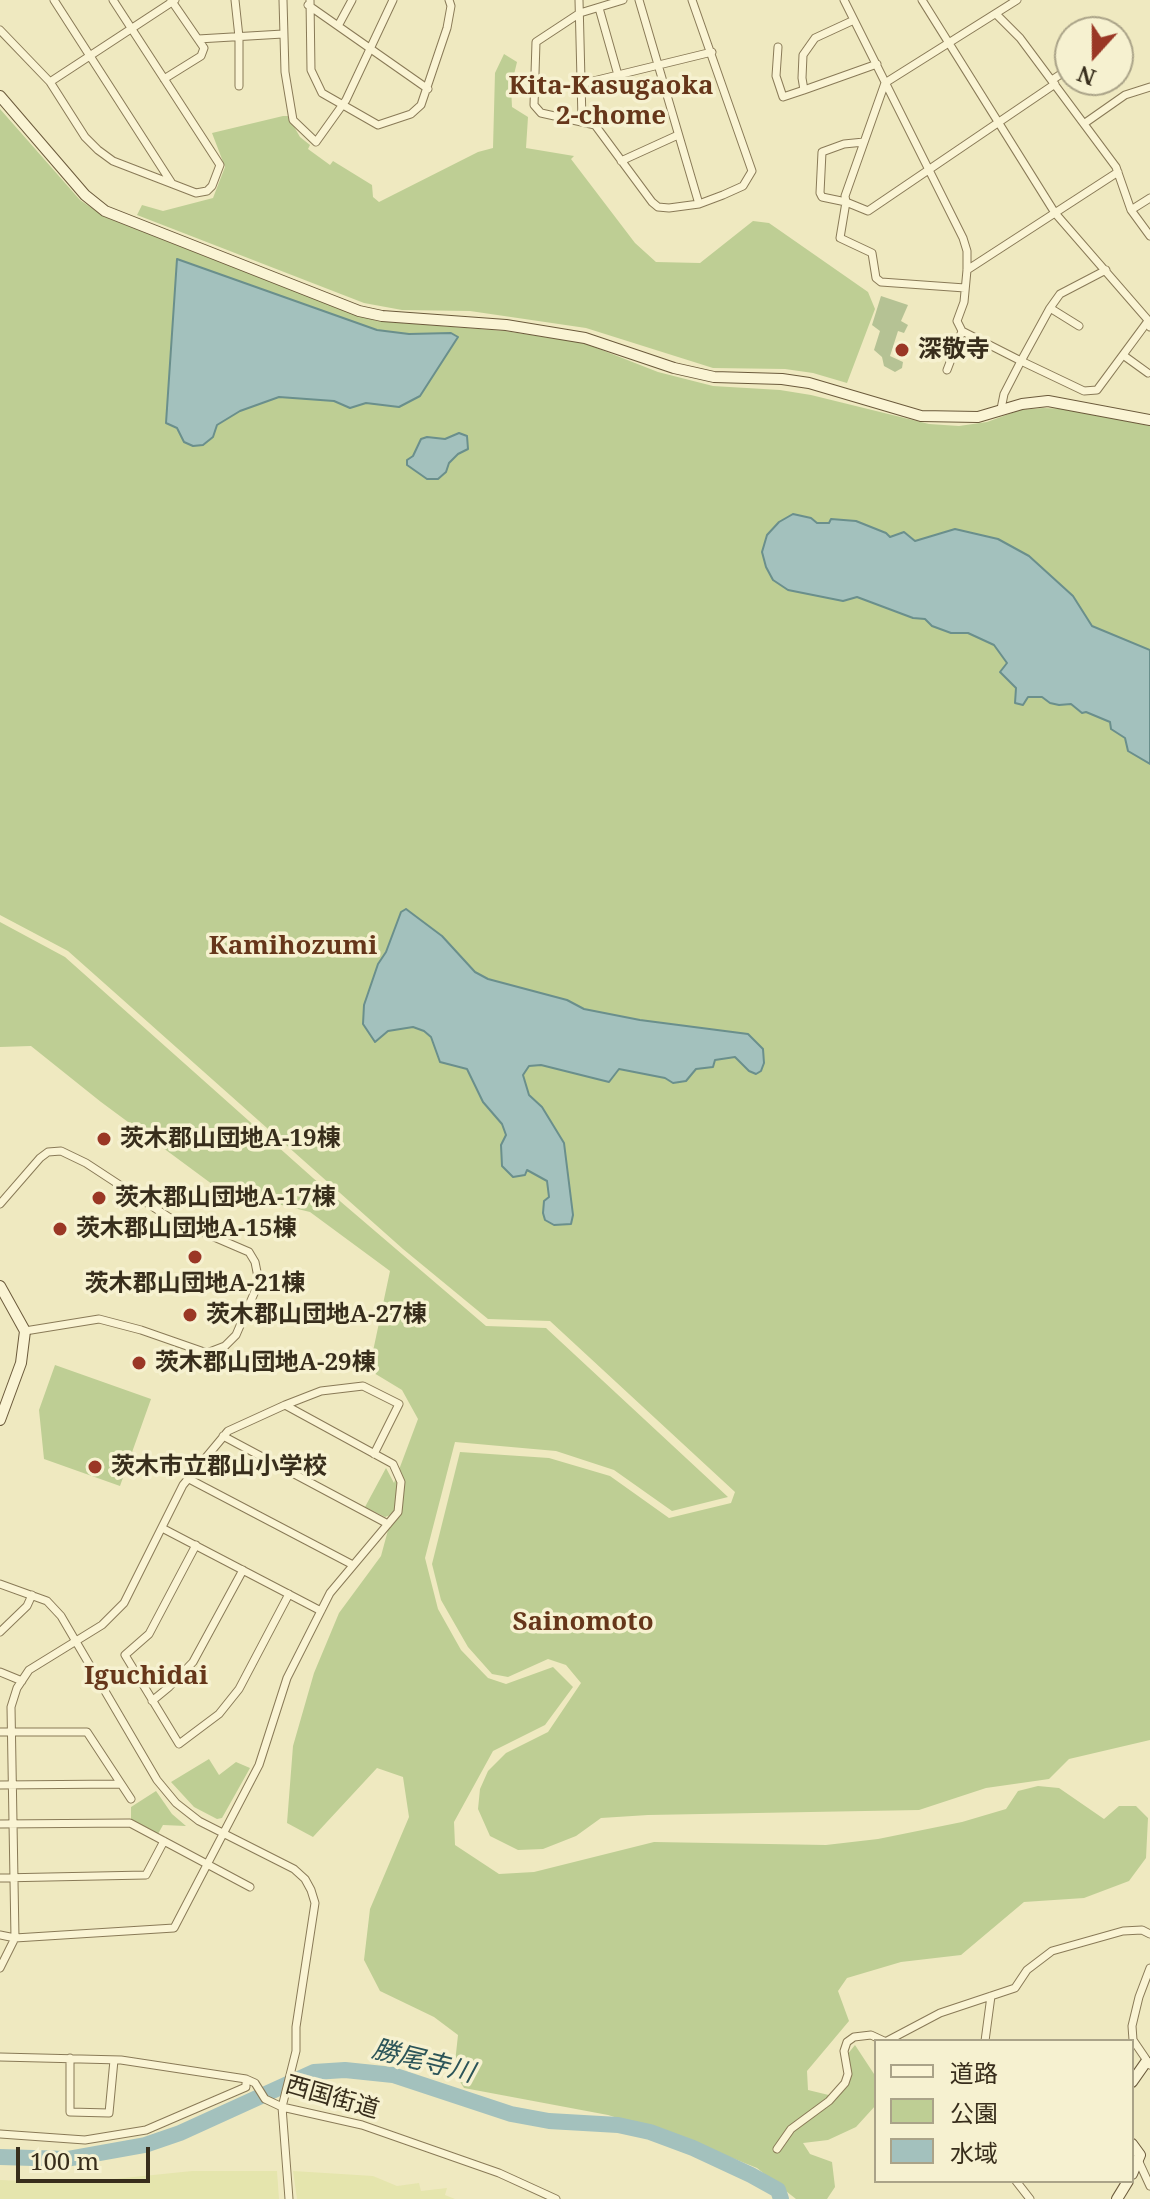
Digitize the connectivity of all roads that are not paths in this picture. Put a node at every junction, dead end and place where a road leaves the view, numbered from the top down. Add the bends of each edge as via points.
1 (54, 0) edge
2 (113, 0) edge
3 (235, 0) edge
4 (283, 0) edge
5 (352, 0) edge
6 (393, 0) edge
7 (449, 0) edge
8 (579, 0) edge
9 (623, 0) edge
10 (639, 0) edge
11 (692, 0) edge
12 (844, 0) edge
13 (922, 0) edge
14 (1017, 0) edge
15 (173, 1) edge
16 (309, 2) edge
17 (607, 2) edge
18 (599, 8) junction
19 (580, 13) junction
20 (996, 14) junction
21 (854, 20) junction
22 (338, 26) junction
23 (131, 28) junction
24 (0, 30) edge
25 (283, 34) junction
26 (239, 37) junction
27 (198, 39) junction
28 (949, 44) junction
29 (778, 47) dead end
30 (369, 48) junction
31 (712, 52) junction
32 (91, 56) junction
33 (877, 64) junction
34 (658, 65) junction
35 (618, 75) junction
36 (164, 79) junction
37 (50, 82) junction
38 (1054, 82) joint
39 (885, 83) junction
40 (581, 84) junction
41 (239, 86) dead end
42 (1150, 87) edge
43 (428, 89) junction
44 (804, 90) junction
45 (0, 96) edge
46 (1065, 96) edge
47 (342, 105) junction
48 (582, 120) junction
49 (999, 123) junction
50 (1085, 123) junction
51 (678, 135) junction
52 (864, 142) junction
53 (621, 161) junction
54 (929, 170) junction
55 (1118, 172) junction
56 (172, 184) junction
57 (1150, 198) edge
58 (846, 202) junction
59 (699, 204) junction
60 (1131, 210) junction
61 (1055, 213) junction
62 (1150, 236) edge
63 (967, 270) junction
64 (1106, 270) junction
65 (965, 288) junction
66 (1050, 308) junction
67 (1149, 322) edge
68 (1079, 326) dead end
69 (962, 331) junction
70 (1123, 355) junction
71 (1021, 361) junction
72 (947, 370) dead end
73 (1148, 373) edge
74 (1001, 409) junction
75 (1150, 420) edge
76 (0, 1204) edge
77 (0, 1286) edge
78 (25, 1331) junction
79 (285, 1405) junction
80 (0, 1420) edge
81 (223, 1436) junction
82 (374, 1454) junction
83 (189, 1479) junction
84 (388, 1524) junction
85 (162, 1528) junction
86 (196, 1545) junction
87 (353, 1565) junction
88 (243, 1570) junction
89 (0, 1584) edge
90 (289, 1594) junction
91 (32, 1595) junction
92 (321, 1611) junction
93 (0, 1632) edge
94 (76, 1640) junction
95 (0, 1672) edge
96 (22, 1681) junction
97 (152, 1701) junction
98 (0, 1732) edge
99 (12, 1732) junction
100 (13, 1784) junction
101 (121, 1784) junction
102 (0, 1785) edge
103 (131, 1799) dead end
104 (0, 1824) edge
105 (13, 1824) junction
106 (224, 1834) junction
107 (164, 1841) junction
108 (208, 1864) junction
109 (14, 1877) junction
110 (0, 1878) edge
111 (250, 1887) dead end
112 (1150, 1934) edge
113 (0, 1935) edge
114 (15, 1938) junction
115 (0, 1968) edge
116 (1150, 1968) edge
117 (991, 1996) junction
118 (881, 2039) edge
119 (890, 2039) edge
120 (985, 2039) edge
121 (1133, 2039) edge
122 (1134, 2042) edge
123 (0, 2057) edge
124 (70, 2058) junction
125 (114, 2060) junction
126 (1148, 2064) edge
127 (246, 2079) junction
128 (1134, 2080) edge
129 (283, 2103) junction
130 (0, 2134) edge
131 (1134, 2147) edge
132 (777, 2149) dead end
133 (1139, 2162) junction
134 (1134, 2171) edge
135 (1018, 2183) edge
136 (1150, 2186) edge
137 (538, 2195) edge
138 (289, 2199) edge
139 (556, 2199) edge
140 (1030, 2199) edge

1 - 32 street
2 - 23 street
3 - 26 street
4 - 25 street
5 - 22 street
6 - 30 street
7 - 43 street via 447,28
8 - 19 street
9 - 17 street
10 - 34 street
11 - 31 street
12 - 21 street
13 - 28 street
14 - 20 street
15 - 23 street
15 - 27 street
16 - 22 street
16 - 47 street via 311,70 322,93
17 - 18 street
18 - 19 street
18 - 35 street
19 - 40 street
19 - 48 street via 536,42 534,105 541,113
20 - 28 street
20 - 38 street
21 - 33 street
21 - 44 street via 809,46 803,55
22 - 30 street
23 - 32 street
23 - 36 street
24 - 37 street
25 - 26 street
25 - 47 street via 293,120 316,142
26 - 27 street
26 - 41 street
27 - 36 street via 204,48 201,56
28 - 39 street
28 - 49 street
29 - 44 street via 776,76 783,97
30 - 43 street
30 - 47 street
31 - 34 street
31 - 59 street via 752,171 743,186
32 - 37 street
32 - 56 street
33 - 39 street
33 - 44 street
34 - 35 street
34 - 51 street
35 - 40 street
36 - 56 street via 220,165 207,191 196,193
37 - 56 street via 98,150
38 - 49 street
39 - 52 street
39 - 54 street
40 - 48 street
42 - 50 street via 1125,95
43 - 47 street via 411,114 378,125
45 - 74 street via 85,195 110,214 359,311 585,338 701,374 809,383 921,416 978,417
46 - 50 street
48 - 53 street via 595,125
49 - 54 street
49 - 61 street
50 - 55 street
51 - 53 street
51 - 59 street
52 - 58 street
52 - 58 street via 822,152 820,193
53 - 59 street via 658,207
54 - 58 street via 868,211
54 - 63 street via 963,238
55 - 60 street
55 - 61 street
57 - 60 street
58 - 65 street via 840,238 872,253 881,282
60 - 62 street
61 - 63 street
61 - 64 street
63 - 65 street
64 - 66 street via 1060,294
64 - 67 street
65 - 69 street via 957,321
66 - 68 street
66 - 71 street
67 - 70 street
69 - 71 street
69 - 72 street
70 - 71 street via 1097,390 1084,391
70 - 73 street
71 - 74 street
74 - 75 street via 1035,401 1062,402
76 - 78 street via 40,1158 61,1151 170,1218 249,1252 259,1282 236,1335 207,1353 99,1319
77 - 78 street
78 - 80 street via 21,1363
79 - 81 street
79 - 82 street
79 - 82 street via 321,1391 363,1386 399,1404
81 - 83 street
81 - 84 street
82 - 84 street via 393,1464 401,1482 398,1512
83 - 85 street
83 - 87 street
84 - 87 street
85 - 86 street
85 - 94 street via 124,1603
86 - 88 street
86 - 97 street via 149,1634 125,1655
87 - 92 street
88 - 90 street
88 - 97 street via 193,1662
89 - 91 street
90 - 92 street
90 - 97 street via 239,1689 198,1732 179,1744
91 - 93 street
91 - 94 street via 47,1601
92 - 106 street via 287,1678 259,1765
94 - 96 street via 29,1670
94 - 106 street via 157,1780 176,1803
95 - 96 street
96 - 99 street via 11,1707
98 - 99 street
99 - 100 street
99 - 101 street via 87,1732
100 - 101 street
100 - 102 street
100 - 105 street
101 - 103 street
104 - 105 street
105 - 107 street via 130,1823
105 - 109 street
106 - 108 street
106 - 129 street via 294,1869 305,1879 315,1903 296,2051
107 - 108 street
107 - 109 street via 146,1875
108 - 111 street
108 - 114 street via 174,1928
109 - 110 street
109 - 114 street
112 - 117 street via 1123,1931 1052,1951 1027,1970 1015,1988
113 - 114 street
114 - 115 street
116 - 121 street
117 - 119 street via 940,2013
117 - 120 street
118 - 132 street via 871,2035 847,2042 845,2083 791,2129
122 - 126 street
123 - 124 street, 西国街道
124 - 125 street, 西国街道
124 - 125 street via 70,2112 109,2113
125 - 127 street, 西国街道
126 - 128 street
127 - 129 street, 西国街道 via 265,2099
127 - 130 street via 246,2087 146,2130 85,2140
129 - 137 street, 西国街道 via 499,2173
129 - 138 street
131 - 133 street
133 - 134 street
133 - 136 street
135 - 140 street
137 - 139 street, 西国街道

